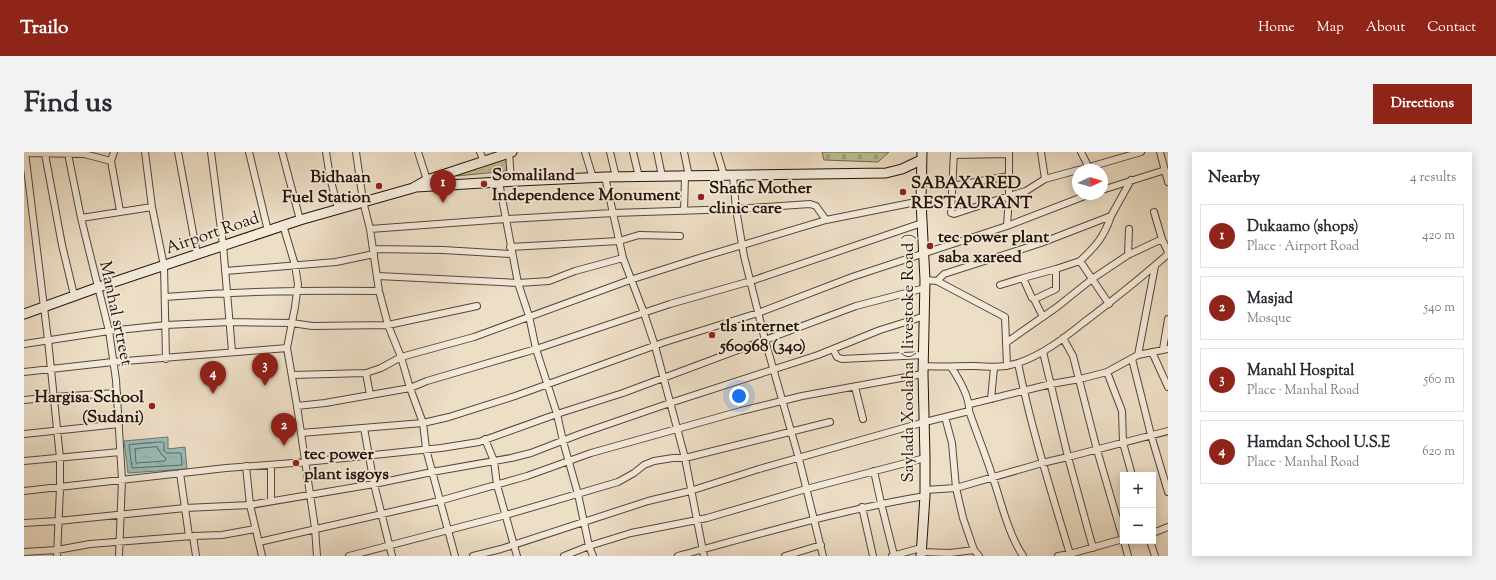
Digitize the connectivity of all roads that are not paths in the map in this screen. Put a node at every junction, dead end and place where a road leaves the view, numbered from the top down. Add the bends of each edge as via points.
1 (25, 152) edge
2 (114, 152) edge
3 (145, 152) edge
4 (178, 152) edge
5 (211, 152) edge
6 (249, 152) edge
7 (282, 152) edge
8 (326, 152) edge
9 (356, 152) edge
10 (418, 152) edge
11 (480, 152) edge
12 (510, 152) edge
13 (585, 152) edge
14 (610, 152) edge
15 (633, 152) edge
16 (658, 152) edge
17 (684, 152) edge
18 (717, 152) edge
19 (1041, 152) edge
20 (1081, 152) edge
21 (1140, 152) edge
22 (1160, 152) edge
23 (65, 153) edge
24 (1009, 153) edge
25 (45, 154) junction
26 (954, 154) edge
27 (922, 156) edge
28 (111, 160) junction
29 (484, 162) junction
30 (1087, 164) edge
31 (1104, 164) edge
32 (1072, 172) edge
33 (1166, 173) edge
34 (662, 176) junction
35 (687, 176) junction
36 (728, 176) junction
37 (1009, 176) junction
38 (605, 177) junction
39 (616, 177) junction
40 (639, 177) junction
41 (593, 178) junction
42 (1046, 179) junction
43 (427, 180) junction
44 (1131, 180) junction
45 (511, 181) junction
46 (498, 182) junction
47 (1168, 182) edge
48 (952, 186) junction
49 (413, 188) junction
50 (1108, 188) edge
51 (1009, 196) junction
52 (1074, 200) edge
53 (363, 201) junction
54 (921, 201) junction
55 (152, 207) junction
56 (736, 209) junction
57 (338, 210) junction
58 (120, 211) junction
59 (684, 211) junction
60 (1154, 212) dead end
61 (613, 213) junction
62 (1111, 216) junction
63 (81, 218) junction
64 (300, 220) junction
65 (506, 220) junction
66 (826, 220) junction
67 (922, 223) junction
68 (283, 225) junction
69 (1007, 226) junction
70 (370, 229) junction
71 (1129, 229) dead end
72 (268, 231) junction
73 (680, 236) dead end
74 (1162, 239) junction
75 (620, 241) junction
76 (223, 245) junction
77 (742, 245) junction
78 (511, 250) junction
79 (373, 251) junction
80 (924, 253) junction
81 (1168, 253) edge
82 (197, 254) junction
83 (1128, 255) junction
84 (623, 258) junction
85 (1080, 261) junction
86 (295, 265) junction
87 (164, 266) junction
88 (1155, 266) junction
89 (1056, 269) junction
90 (225, 271) junction
91 (378, 276) junction
92 (1023, 278) junction
93 (1092, 279) junction
94 (630, 280) junction
95 (937, 281) junction
96 (751, 282) junction
97 (518, 283) junction
98 (925, 284) junction
99 (1000, 285) dead end
100 (98, 287) junction
101 (297, 290) junction
102 (379, 291) junction
103 (227, 292) junction
104 (74, 295) junction
105 (165, 297) junction
106 (1034, 299) junction
107 (1109, 304) junction
108 (477, 306) dead end
109 (43, 307) junction
110 (644, 313) junction
111 (758, 313) junction
112 (24, 314) edge
113 (529, 316) junction
114 (925, 316) junction
115 (1042, 317) junction
116 (1168, 319) edge
117 (230, 322) junction
118 (292, 323) junction
119 (166, 325) junction
120 (388, 325) junction
121 (109, 331) junction
122 (1063, 338) junction
123 (48, 340) junction
124 (765, 340) junction
125 (1007, 342) junction
126 (24, 344) edge
127 (654, 346) junction
128 (287, 348) junction
129 (536, 349) junction
130 (1166, 349) edge
131 (833, 350) junction
132 (232, 351) junction
133 (1043, 352) junction
134 (1152, 352) junction
135 (924, 355) junction
136 (1138, 355) junction
137 (401, 357) junction
138 (166, 359) junction
139 (1132, 359) junction
140 (113, 362) junction
141 (1018, 363) junction
142 (1007, 366) junction
143 (951, 367) junction
144 (994, 368) junction
145 (51, 369) junction
146 (774, 369) junction
147 (924, 370) junction
148 (24, 372) edge
149 (1107, 372) junction
150 (366, 373) junction
151 (292, 375) junction
152 (663, 379) junction
153 (1080, 379) junction
154 (547, 384) junction
155 (1051, 384) junction
156 (854, 387) junction
157 (1168, 387) edge
158 (410, 388) junction
159 (1024, 391) junction
160 (117, 393) junction
161 (370, 395) junction
162 (54, 396) junction
163 (991, 399) junction
164 (24, 400) edge
165 (782, 401) junction
166 (670, 403) junction
167 (970, 404) junction
168 (297, 406) junction
169 (969, 411) junction
170 (557, 414) junction
171 (945, 417) junction
172 (863, 419) dead end
173 (830, 422) dead end
174 (925, 422) junction
175 (423, 423) junction
176 (119, 424) junction
177 (364, 428) junction
178 (676, 428) junction
179 (57, 431) junction
180 (1168, 431) edge
181 (791, 432) junction
182 (300, 433) junction
183 (24, 434) edge
184 (1151, 435) junction
185 (485, 439) junction
186 (563, 441) junction
187 (1123, 443) junction
188 (426, 450) junction
189 (1097, 450) junction
190 (120, 452) junction
191 (369, 455) junction
192 (1068, 457) junction
193 (60, 458) junction
194 (685, 458) junction
195 (925, 458) junction
196 (799, 459) junction
197 (24, 461) edge
198 (494, 461) junction
199 (569, 461) junction
200 (306, 462) junction
201 (1042, 463) junction
202 (271, 465) junction
203 (246, 466) junction
204 (874, 471) junction
205 (432, 472) junction
206 (1131, 472) edge
207 (180, 473) junction
208 (993, 477) junction
209 (122, 480) junction
210 (374, 484) junction
211 (498, 485) junction
212 (60, 488) junction
213 (956, 488) junction
214 (806, 489) junction
215 (690, 491) junction
216 (24, 492) edge
217 (1168, 492) edge
218 (924, 493) junction
219 (578, 494) junction
220 (310, 495) junction
221 (271, 501) junction
222 (439, 501) junction
223 (881, 503) junction
224 (250, 505) junction
225 (185, 508) junction
226 (862, 508) junction
227 (121, 514) junction
228 (382, 514) junction
229 (506, 515) junction
230 (813, 519) junction
231 (697, 520) junction
232 (58, 521) junction
233 (584, 522) junction
234 (24, 523) edge
235 (1168, 527) edge
236 (315, 528) junction
237 (255, 529) junction
238 (1120, 530) edge
239 (448, 531) junction
240 (1156, 532) edge
241 (191, 536) junction
242 (1120, 541) edge
243 (120, 542) junction
244 (259, 542) junction
245 (1124, 544) edge
246 (1151, 544) edge
247 (514, 545) junction
248 (820, 545) junction
249 (390, 546) junction
250 (589, 546) junction
251 (1093, 548) junction
252 (702, 549) junction
253 (974, 550) junction
254 (24, 552) edge
255 (921, 552) edge
256 (57, 553) edge
257 (950, 554) edge
258 (1070, 554) junction
259 (119, 556) edge
260 (196, 556) edge
261 (262, 556) edge
262 (317, 556) edge
263 (349, 556) edge
264 (392, 556) edge
265 (455, 556) edge
266 (473, 556) edge
267 (517, 556) edge
268 (564, 556) edge
269 (593, 556) edge
270 (678, 556) edge
271 (704, 556) edge
272 (785, 556) edge
273 (823, 556) edge
274 (873, 556) edge
275 (893, 556) edge
276 (980, 556) edge
277 (1023, 556) edge
278 (1058, 556) edge
279 (1128, 556) edge
280 (1155, 556) edge

1 - 25 street
1 - 109 street
2 - 28 street
3 - 55 street
4 - 82 street
5 - 76 street
6 - 72 street
7 - 64 street
8 - 57 street
9 - 53 street
10 - 43 street
11 - 29 street
12 - 29 main road, Airport Road
12 - 45 street
13 - 41 street
14 - 39 street
15 - 40 street
16 - 34 street
17 - 35 street
18 - 36 street
19 - 42 street
20 - 30 street
21 - 31 street
22 - 33 street
23 - 25 street
23 - 28 street
23 - 63 street, Manhal srtreet
24 - 26 street
24 - 37 street
25 - 104 street
26 - 48 street
27 - 36 main road, Airport Road via 902,169 886,173
27 - 54 main road, Saylada Xoolaha ( livestoke Road )
28 - 58 street
29 - 43 main road, Airport Road
32 - 42 street
33 - 44 street
33 - 47 street
34 - 35 main road, Airport Road
34 - 40 main road, Airport Road
35 - 36 main road, Airport Road
35 - 59 street
36 - 56 street
37 - 48 street
37 - 51 street
38 - 39 main road, Airport Road
38 - 41 main road, Airport Road
38 - 61 street
39 - 40 main road, Airport Road
41 - 45 main road, Airport Road
42 - 51 street via 1026,192
43 - 49 main road, Airport Road
44 - 50 street
44 - 62 street
45 - 46 main road, Airport Road
46 - 49 main road, Airport Road
46 - 65 street
48 - 51 street via 951,212 954,214
49 - 53 main road, Airport Road
51 - 69 street
52 - 69 street
53 - 57 main road, Airport Road
53 - 70 street
54 - 66 street
54 - 67 main road, Saylada Xoolaha ( livestoke Road )
55 - 58 street
55 - 87 street
56 - 59 street
56 - 66 street via 810,204 816,206
56 - 77 street
57 - 64 main road, Airport Road
58 - 63 street
59 - 61 street
60 - 74 street
61 - 65 street
61 - 75 street
62 - 85 street via 1101,239
62 - 95 street via 1041,243 944,274
63 - 100 street, Manhal srtreet
64 - 68 main road, Airport Road
65 - 70 street
65 - 78 street
66 - 77 street
67 - 80 main road, Saylada Xoolaha ( livestoke Road )
67 - 96 street
68 - 72 main road, Airport Road
68 - 86 street
69 - 80 street
70 - 79 street
71 - 83 street
72 - 76 main road, Airport Road
73 - 75 street via 639,235
74 - 81 street
74 - 83 street
75 - 78 street
75 - 84 street
76 - 82 main road, Airport Road
76 - 90 street
77 - 94 street
77 - 96 street
78 - 79 street
78 - 97 street
79 - 86 street via 342,261
79 - 91 street
80 - 98 main road, Saylada Xoolaha ( livestoke Road )
80 - 111 street
81 - 88 street
82 - 87 main road, Airport Road
83 - 93 street
84 - 94 street
84 - 97 street via 549,280
85 - 89 street
85 - 93 street
86 - 90 street
86 - 101 street
87 - 100 main road, Airport Road
87 - 105 street
88 - 107 street
88 - 136 street
89 - 92 street
89 - 106 street via 1056,289
90 - 103 street
91 - 97 street
91 - 102 street
92 - 99 street
92 - 106 street
93 - 107 street
93 - 115 street
94 - 110 street
94 - 113 street
95 - 98 street
95 - 125 street via 1005,317
96 - 110 street
96 - 111 street
97 - 113 street
98 - 114 main road, Saylada Xoolaha ( livestoke Road )
98 - 124 street via 856,306
100 - 104 main road, Airport Road
100 - 121 street, Manhal srtreet
101 - 102 street
101 - 103 street
101 - 118 street
102 - 120 street
103 - 105 street
103 - 117 street
104 - 109 main road, Airport Road
105 - 119 street
106 - 115 street
107 - 122 street
108 - 120 street
109 - 112 main road, Airport Road
109 - 123 street
110 - 127 street
110 - 129 street
111 - 124 street
111 - 127 street
113 - 129 street
113 - 137 street via 474,337
114 - 131 street via 880,330
114 - 135 main road, Saylada Xoolaha ( livestoke Road )
115 - 125 street
116 - 130 street
117 - 118 street
117 - 119 street
117 - 132 street
118 - 120 street via 312,326
118 - 128 street
119 - 121 street
119 - 138 street
120 - 137 street
121 - 123 street
121 - 140 street, Manhal srtreet
122 - 133 street
122 - 153 street via 1073,356
123 - 126 street
123 - 145 street
124 - 146 street
124 - 152 street
125 - 142 street
127 - 152 street
127 - 154 street
128 - 132 street
128 - 151 street
129 - 154 street
129 - 158 street
130 - 134 street
131 - 135 street via 837,357 842,359
131 - 146 street
132 - 138 street
133 - 141 street
133 - 155 street
134 - 136 street
134 - 157 street
135 - 147 main road, Saylada Xoolaha ( livestoke Road )
136 - 139 street
137 - 150 street
137 - 158 street
138 - 140 street
139 - 149 street
139 - 184 street
140 - 145 street
140 - 160 street, Manhal srtreet
141 - 142 street
141 - 159 street
142 - 144 street
143 - 144 street
143 - 147 street
143 - 167 street
144 - 163 street
145 - 148 street
145 - 162 street
146 - 165 street
146 - 166 street
147 - 156 street
147 - 174 main road, Saylada Xoolaha ( livestoke Road )
149 - 153 street
149 - 187 street via 1122,411
150 - 151 street
150 - 161 street
151 - 168 street
152 - 166 street
152 - 170 street
153 - 155 street
153 - 189 street
154 - 170 street
154 - 175 street via 456,415
155 - 159 street
155 - 192 street
156 - 165 street
156 - 172 street
158 - 161 street
158 - 175 street
159 - 163 street
159 - 201 street
160 - 162 street
160 - 176 street, Manhal srtreet
161 - 168 street
162 - 164 street
162 - 179 street
163 - 167 street
165 - 178 street
165 - 181 street
166 - 178 street
166 - 186 street
167 - 169 street
168 - 182 street
169 - 171 street
169 - 208 street
170 - 185 street
170 - 186 street
171 - 174 street
171 - 213 street via 952,443
173 - 181 street
174 - 195 main road, Saylada Xoolaha ( livestoke Road )
174 - 196 street
175 - 177 street
175 - 188 street
176 - 179 street
176 - 190 street, Manhal srtreet
177 - 182 street
177 - 191 street
178 - 194 street
178 - 199 street
179 - 183 street
179 - 193 street
180 - 184 street
181 - 194 street
181 - 196 street
182 - 200 street
184 - 187 street
184 - 217 street
185 - 188 street
185 - 198 street
186 - 198 street via 531,453
186 - 199 street
187 - 189 street
187 - 206 street
188 - 191 street
188 - 205 street
189 - 192 street
189 - 238 street
190 - 193 street
190 - 209 street, Manhal srtreet
191 - 200 street
191 - 210 street
192 - 201 street
192 - 251 street
193 - 197 street
193 - 212 street
194 - 215 street
194 - 219 street via 654,461 618,482
195 - 204 street
195 - 218 main road, Saylada Xoolaha ( livestoke Road )
196 - 214 street
196 - 215 street
198 - 205 street
198 - 211 street
199 - 211 street
199 - 219 street
200 - 202 street
200 - 220 street
201 - 208 street
201 - 258 street
202 - 203 street
202 - 221 street
203 - 207 street
203 - 224 street
204 - 214 street
204 - 223 street
205 - 210 street
205 - 222 street
207 - 209 street
207 - 225 street
208 - 213 street
208 - 277 street via 1010,531
209 - 212 street
209 - 227 street, Manhal srtreet
210 - 220 street
210 - 228 street
211 - 222 street
211 - 229 street
212 - 216 street
212 - 232 street
213 - 218 street
213 - 253 street
214 - 230 street
214 - 231 street
215 - 231 street
215 - 233 street via 648,501
218 - 223 street
218 - 255 main road, Saylada Xoolaha ( livestoke Road )
219 - 229 street
219 - 233 street
220 - 221 street
220 - 236 street
221 - 224 street
222 - 228 street
222 - 239 street
223 - 226 street
223 - 275 street
224 - 225 street
224 - 237 street
225 - 227 street
225 - 241 street
226 - 230 street
226 - 274 street
227 - 232 street
227 - 243 street, Manhal srtreet
228 - 236 street
228 - 249 street
229 - 239 street
229 - 247 street
230 - 248 street
230 - 252 street
231 - 250 street via 631,533
231 - 252 street
232 - 234 street
232 - 256 street
233 - 247 street
233 - 250 street
235 - 240 street
236 - 244 street
236 - 262 street
237 - 241 street via 222,535
237 - 244 street
239 - 249 street
239 - 265 street
241 - 243 street
241 - 260 street
242 - 251 street
243 - 256 street via 90,544
243 - 259 street, Manhal srtreet
244 - 261 street
245 - 279 street
246 - 280 street
247 - 266 street
247 - 267 street
248 - 272 street
248 - 273 street
249 - 263 street
249 - 264 street
250 - 268 street
250 - 269 street
251 - 258 street
252 - 270 street
252 - 271 street
253 - 257 street
253 - 276 street
254 - 256 street
255 - 257 street
255 - 275 street
258 - 278 street

